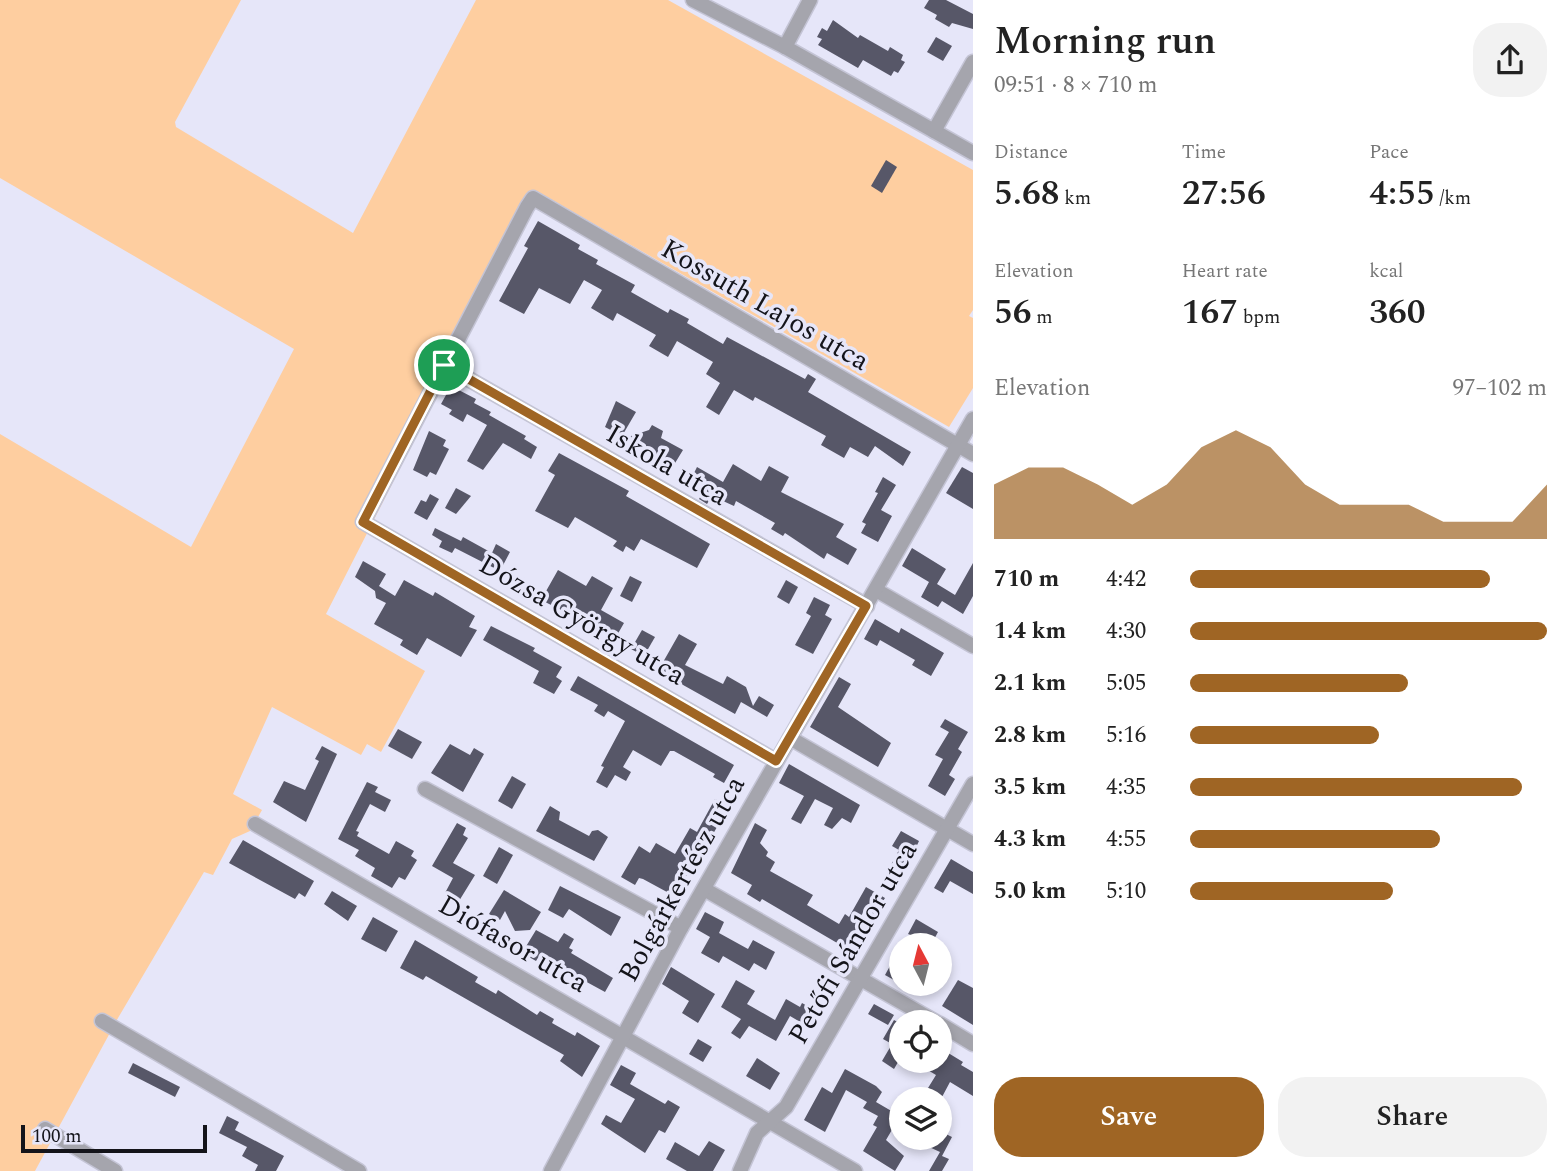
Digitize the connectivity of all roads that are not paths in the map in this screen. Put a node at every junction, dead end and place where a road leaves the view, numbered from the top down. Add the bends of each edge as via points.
1 (693, 0) edge
2 (810, 0) edge
3 (785, 47) junction
4 (973, 62) edge
5 (934, 131) junction
6 (973, 153) edge
7 (444, 365) junction
8 (973, 419) edge
9 (958, 446) junction
10 (973, 454) edge
11 (876, 590) junction
12 (866, 606) junction
13 (973, 646) edge
14 (790, 738) junction
15 (776, 761) junction
16 (973, 784) edge
17 (425, 789) dead end
18 (254, 824) dead end
19 (947, 829) junction
20 (973, 844) edge
21 (704, 889) junction
22 (681, 928) junction
23 (860, 978) junction
24 (915, 1010) edge
25 (102, 1021) dead end
26 (952, 1031) edge
27 (623, 1036) junction
28 (973, 1044) edge
29 (769, 1121) junction
30 (46, 1129) dead end
31 (115, 1171) edge
32 (359, 1171) edge
33 (551, 1171) edge
34 (740, 1171) edge
35 (855, 1171) edge

1 - 3 street
2 - 3 street
3 - 5 street
4 - 5 street
5 - 6 street
7 - 9 street, Kossuth Lajos utca via 533,198
7 - 12 street, Iskola utca
7 - 15 street, Dózsa György utca via 363,522
8 - 9 street, Bolgárkertész utca
9 - 10 street, Kossuth Lajos utca
9 - 11 street, Bolgárkertész utca
11 - 12 street, Bolgárkertész utca
11 - 13 street
12 - 14 street, Bolgárkertész utca
14 - 15 street, Bolgárkertész utca
14 - 19 street
15 - 21 street, Bolgárkertész utca
16 - 19 street, Petőfi Sándor utca
17 - 22 street
18 - 27 street, Diófasor utca
19 - 20 street
19 - 23 street, Petőfi Sándor utca
21 - 22 street, Bolgárkertész utca
21 - 23 street
22 - 27 street, Bolgárkertész utca
23 - 24 street
23 - 29 street, Petőfi Sándor utca via 786,1107
25 - 32 street
26 - 28 street
27 - 29 street, Diófasor utca
27 - 33 street, Bolgárkertész utca
29 - 34 street, Petőfi Sándor utca via 755,1136
29 - 35 street, Diófasor utca
30 - 31 street

